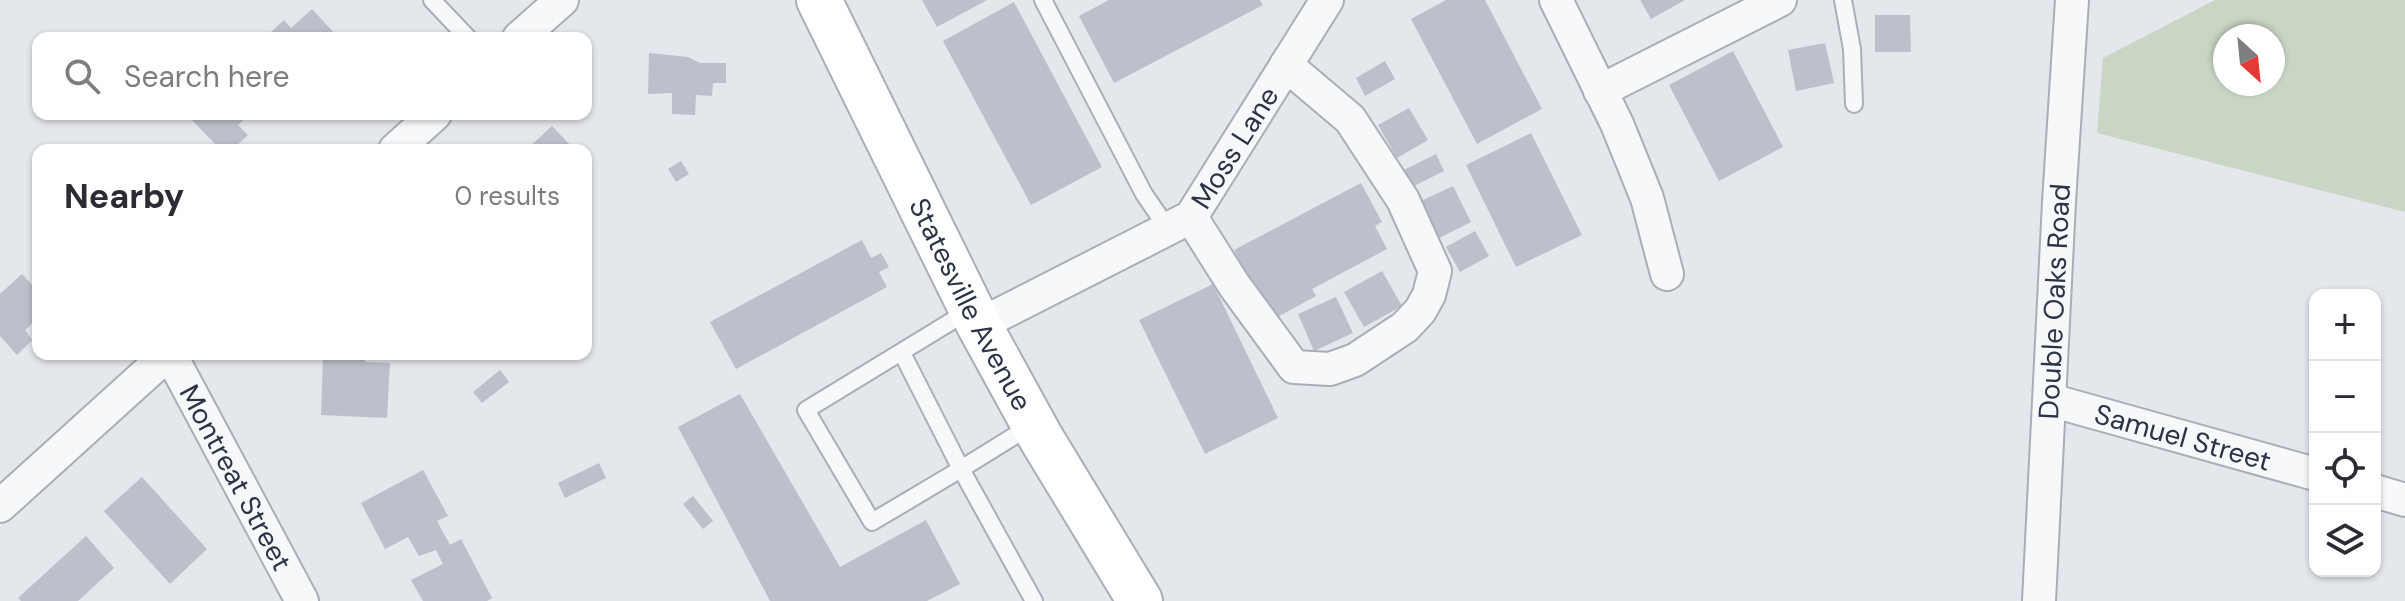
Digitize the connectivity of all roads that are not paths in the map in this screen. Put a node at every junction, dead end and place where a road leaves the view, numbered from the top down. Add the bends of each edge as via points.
1 (432, 0) edge
2 (562, 0) edge
3 (819, 0) edge
4 (1043, 0) edge
5 (1327, 0) edge
6 (1556, 0) edge
7 (1780, 0) edge
8 (1843, 0) edge
9 (2072, 0) edge
10 (462, 32) edge
11 (526, 32) edge
12 (1286, 65) junction
13 (1600, 91) junction
14 (1854, 104) dead end
15 (428, 120) edge
16 (402, 144) edge
17 (1179, 223) junction
18 (1667, 274) dead end
19 (976, 317) junction
20 (902, 353) junction
21 (162, 360) edge
22 (172, 360) edge
23 (2050, 400) junction
24 (1034, 424) junction
25 (961, 469) junction
26 (2309, 472) edge
27 (2381, 493) edge
28 (2405, 500) edge
29 (0, 506) edge
30 (302, 601) edge
31 (1034, 601) edge
32 (1140, 601) edge
33 (2039, 601) edge

1 - 10 lane
2 - 11 street
3 - 19 main road, Statesville Avenue
4 - 17 lane via 1144,194
5 - 12 street, Moss Lane
6 - 13 street
7 - 13 street
8 - 14 lane
9 - 23 street, Double Oaks Road
12 - 17 street, Moss Lane
12 - 17 street via 1350,119 1403,200 1435,271 1420,311 1355,360 1330,369 1294,367 1234,285
13 - 18 street via 1647,198
15 - 16 street
17 - 19 street, Moss Lane
19 - 20 lane
19 - 24 main road, Statesville Avenue
20 - 25 lane
20 - 25 lane via 806,410 872,522
21 - 29 street
22 - 30 street, Montreat Street
23 - 26 street, Samuel Street
23 - 33 street, Double Oaks Road
24 - 25 lane
24 - 32 main road, Statesville Avenue
25 - 31 lane
27 - 28 street

